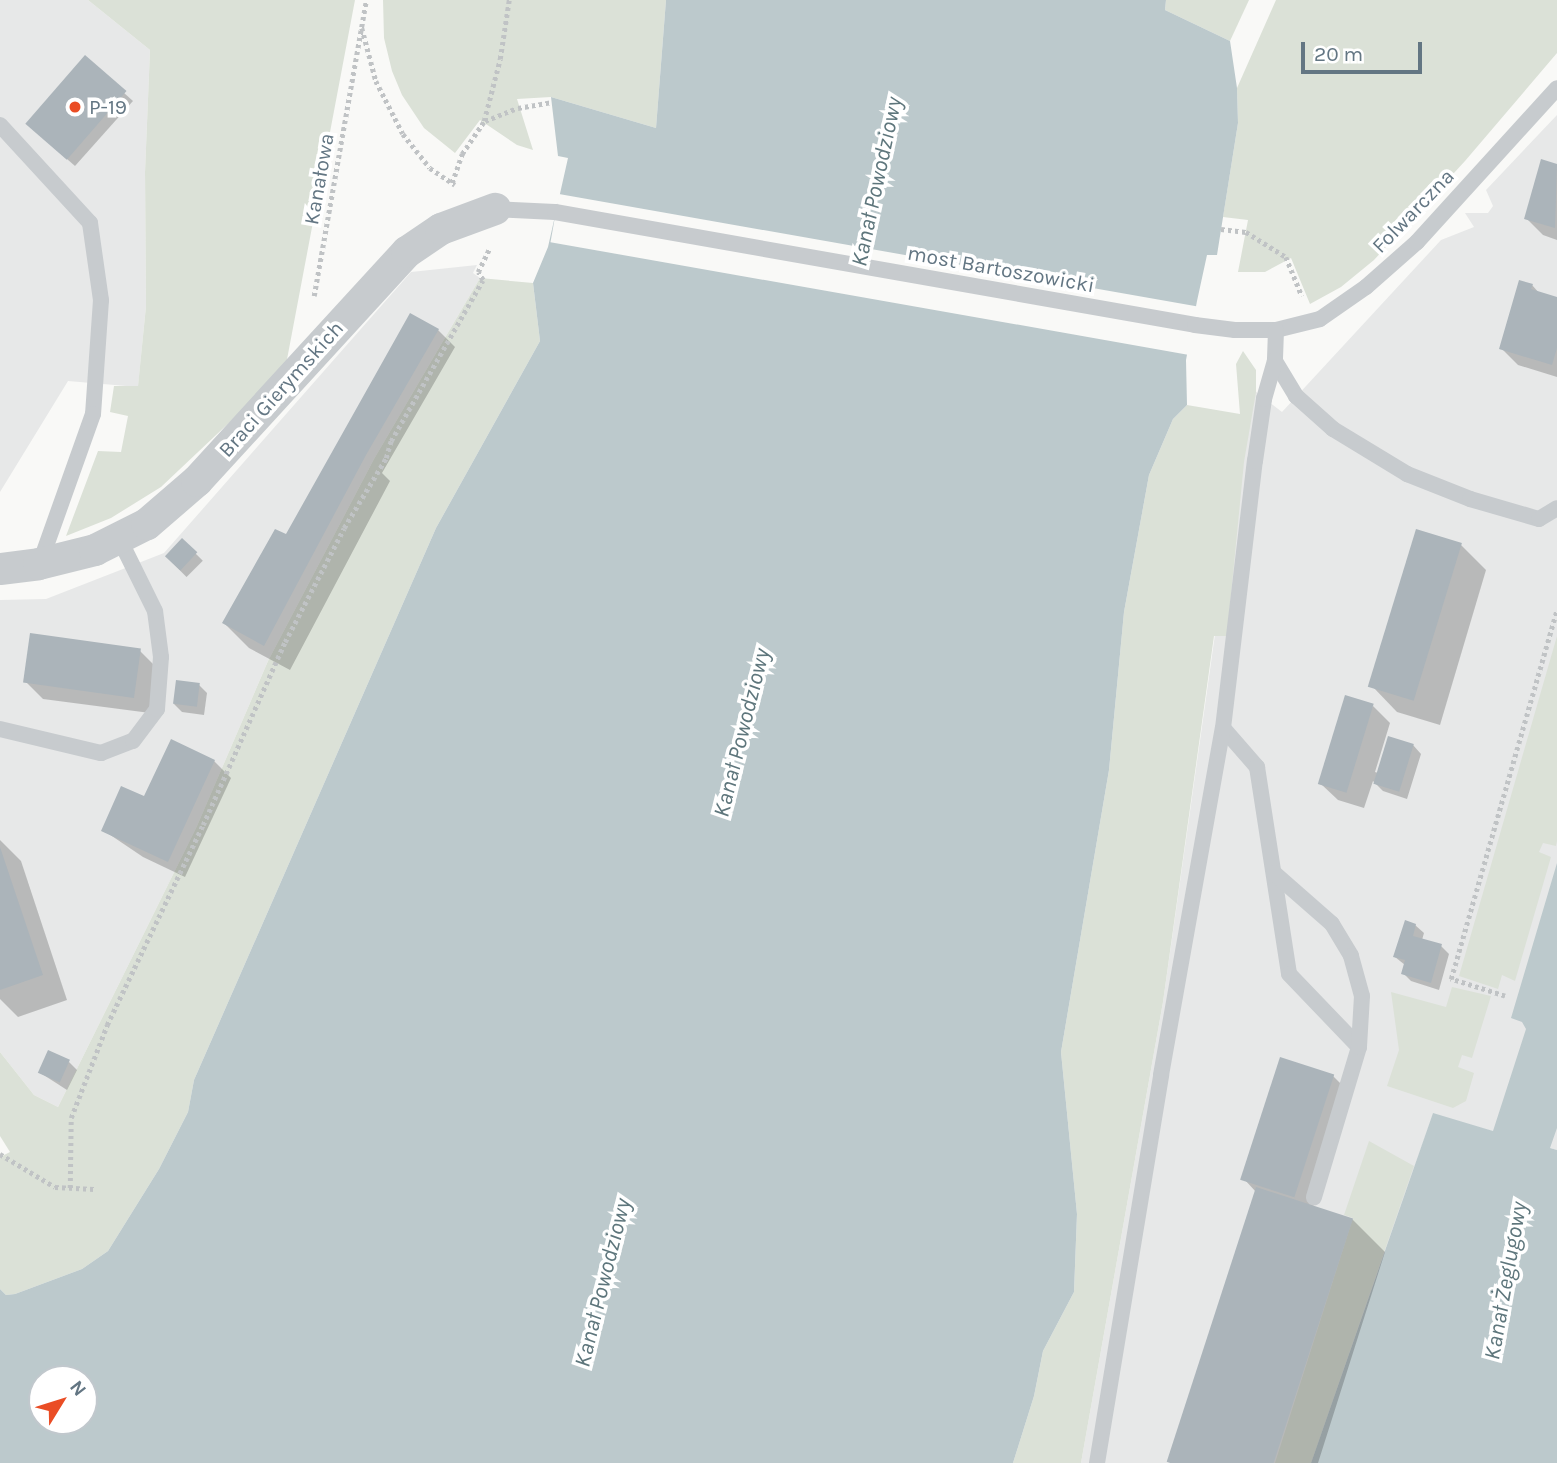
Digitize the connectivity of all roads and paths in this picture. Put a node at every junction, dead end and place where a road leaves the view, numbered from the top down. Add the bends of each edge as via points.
1 (366, 0) edge
2 (509, 0) edge
3 (362, 28) junction
4 (1557, 88) edge
5 (551, 103) dead end
6 (484, 121) junction
7 (0, 125) edge
8 (452, 183) junction
9 (495, 209) junction
10 (555, 212) joint
11 (1222, 229) dead end
12 (483, 280) dead end
13 (1306, 305) dead end
14 (1276, 330) junction
15 (1275, 361) junction
16 (304, 363) junction
17 (1557, 508) edge
18 (120, 538) junction
19 (39, 564) junction
20 (0, 569) edge
21 (1557, 610) edge
22 (1223, 728) junction
23 (0, 729) edge
24 (1274, 873) junction
25 (1505, 996) dead end
26 (1359, 1047) junction
27 (0, 1154) edge
28 (70, 1188) junction
29 (94, 1189) dead end
30 (1314, 1197) dead end
31 (1097, 1463) edge

1 - 3 path, Kanałowa
2 - 6 path
3 - 8 path via 376,81 403,134 430,168
3 - 16 path, Kanałowa
4 - 14 lane, Folwarczna via 1417,242 1366,287 1320,319
5 - 6 path via 518,108
6 - 8 path via 462,155
7 - 19 lane via 90,223 102,300 93,414
8 - 9 path
9 - 10 lane, Braci Gierymskich
9 - 16 street, Braci Gierymskich via 441,229 407,252
10 - 14 lane, most Bartoszowicki via 1195,325
11 - 13 path via 1246,232 1286,257
12 - 28 path via 285,642 215,801 107,1025 71,1118
14 - 15 lane
15 - 17 lane via 1296,396 1334,429 1407,474 1539,519
15 - 22 lane via 1256,448
16 - 18 street, Braci Gierymskich via 197,481 147,523
18 - 19 street, Braci Gierymskich via 95,550
18 - 23 lane via 155,611 161,657 157,709 133,741 101,753
19 - 20 street, Braci Gierymskich
21 - 25 path via 1451,979
22 - 24 lane via 1257,767
22 - 31 lane
24 - 26 lane via 1289,974
24 - 26 lane via 1332,924 1352,956 1362,996
26 - 30 lane
27 - 28 path via 37,1179
28 - 29 path

